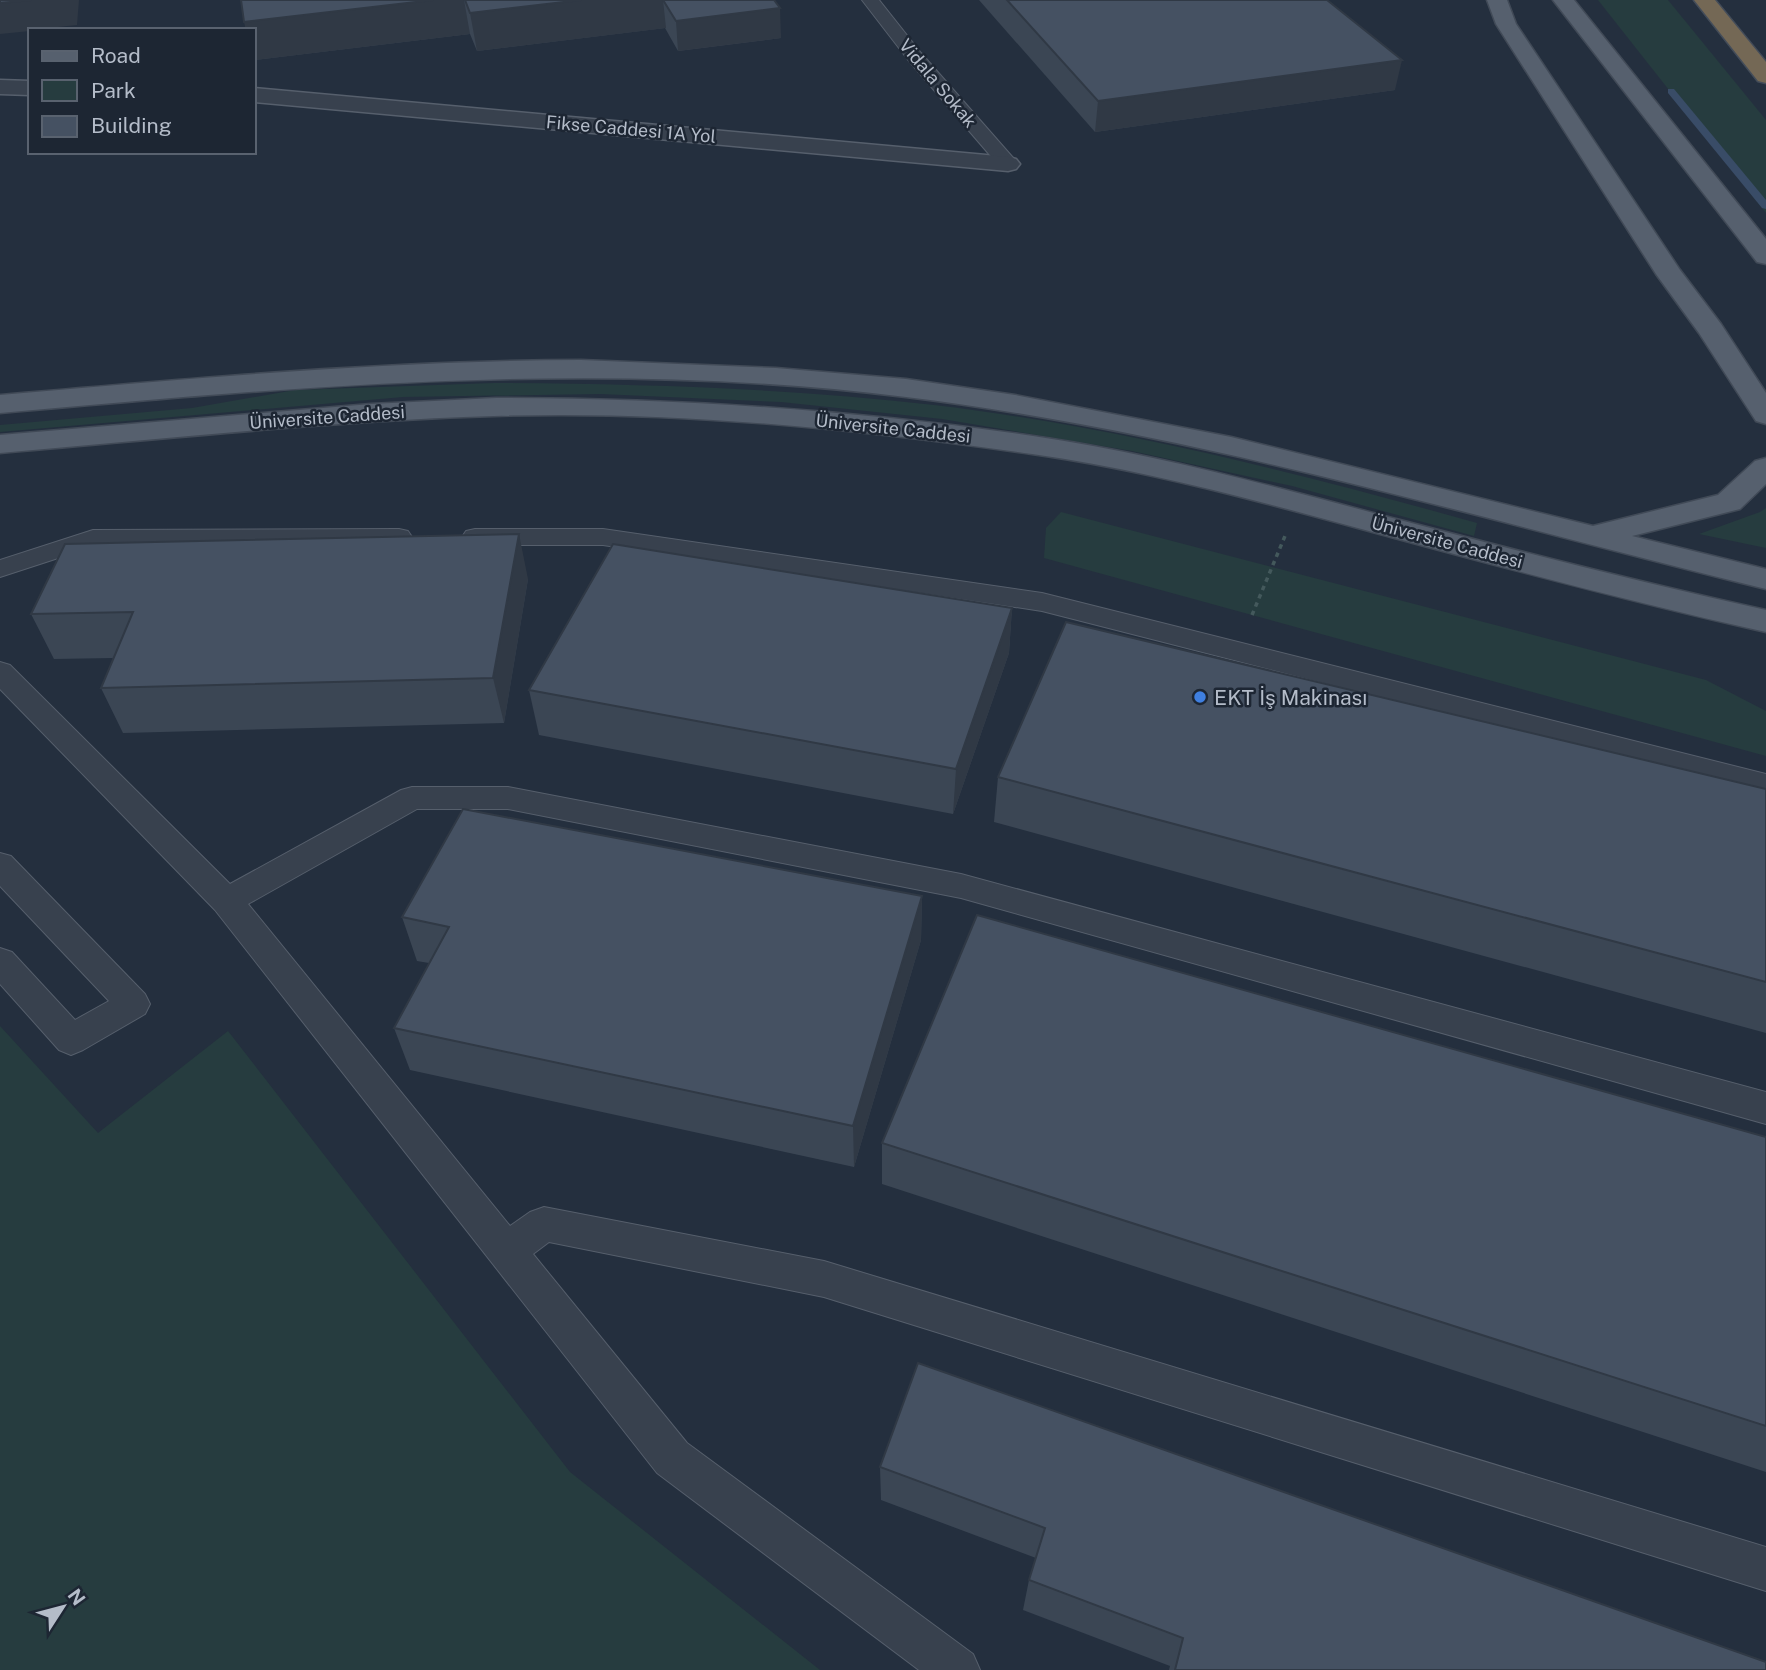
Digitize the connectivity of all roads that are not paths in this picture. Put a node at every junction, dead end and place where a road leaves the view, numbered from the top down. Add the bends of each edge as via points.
1 (870, 0) edge
2 (1497, 0) edge
3 (1563, 0) edge
4 (1704, 0) edge
5 (1766, 76) edge
6 (0, 87) edge
7 (28, 88) edge
8 (256, 95) edge
9 (1008, 164) joint
10 (1766, 256) edge
11 (0, 404) edge
12 (1766, 415) edge
13 (0, 444) edge
14 (1766, 467) edge
15 (424, 537) edge
16 (451, 537) edge
17 (1588, 537) junction
18 (0, 569) edge
19 (1766, 579) edge
20 (1766, 621) edge
21 (0, 672) edge
22 (1766, 785) edge
23 (0, 865) edge
24 (227, 901) junction
25 (0, 961) edge
26 (1766, 1108) edge
27 (507, 1251) junction
28 (1766, 1569) edge
29 (957, 1670) edge

1 - 9 lane, Vidala Sokak
2 - 12 main road via 1506,24
3 - 10 main road
4 - 5 highway
6 - 7 street
8 - 9 street, Fikse Caddesi 1A Yol
11 - 17 main road, Üniversite Caddesi via 250,382 484,370 782,377 905,388 1117,421 1327,469
13 - 20 main road, Üniversite Caddesi via 496,407 789,416 1035,445 1176,473 1613,587
14 - 17 main road via 1729,502
15 - 18 lane via 93,538
16 - 22 lane via 603,537 1042,603
17 - 19 main road, Üniversite Caddesi
21 - 24 lane
23 - 25 lane via 133,1004 71,1040
24 - 26 lane via 412,798 508,798 961,886
24 - 27 lane
27 - 28 lane via 544,1224 824,1279
27 - 29 lane via 672,1458

